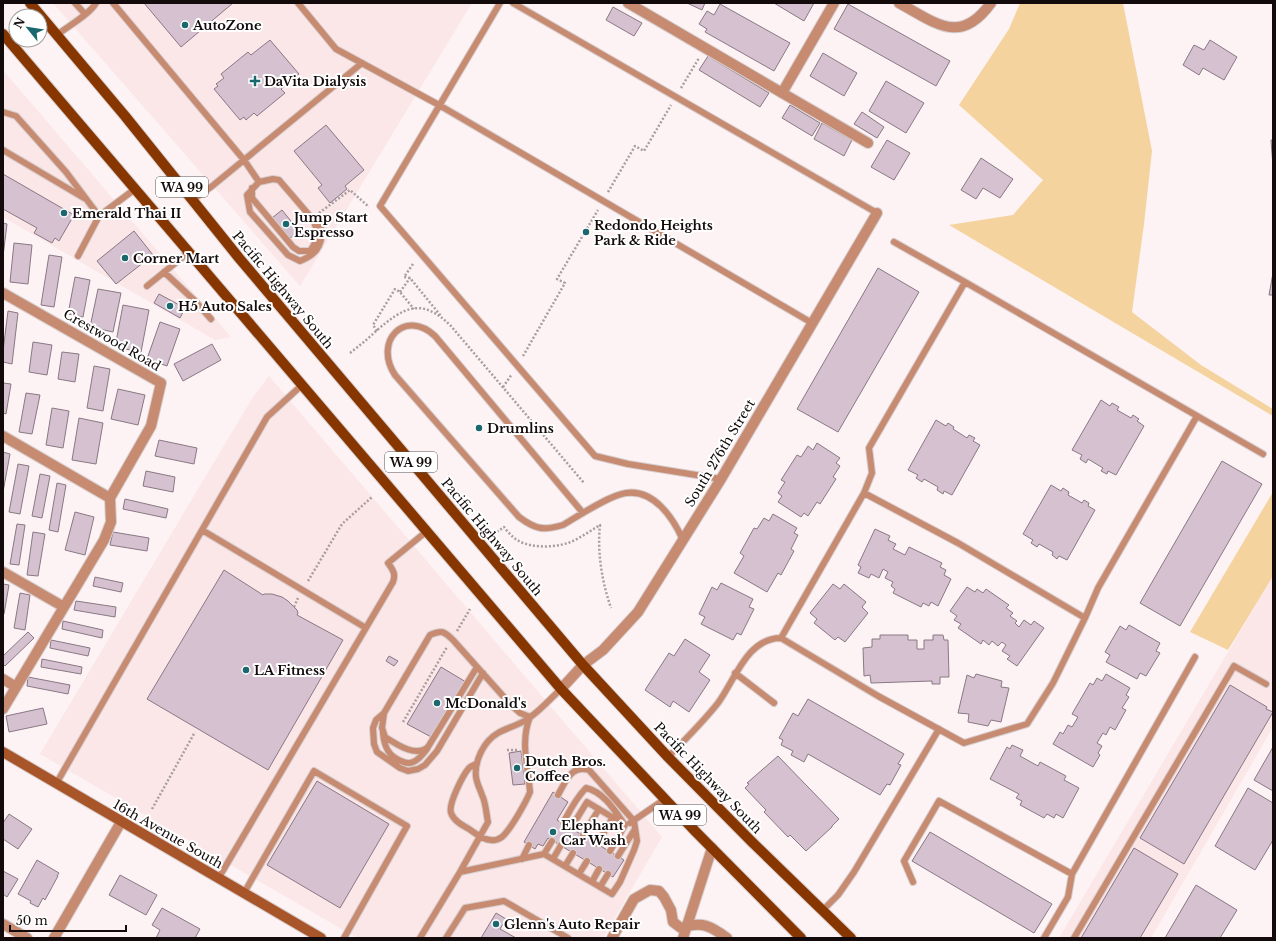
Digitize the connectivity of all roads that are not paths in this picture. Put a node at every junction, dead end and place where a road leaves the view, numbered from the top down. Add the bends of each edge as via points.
1 (30, 3) edge
2 (75, 3) edge
3 (96, 3) edge
4 (113, 3) edge
5 (298, 3) edge
6 (500, 3) edge
7 (513, 3) edge
8 (628, 3) edge
9 (834, 3) edge
10 (900, 3) edge
11 (990, 3) edge
12 (85, 14) junction
13 (3, 34) edge
14 (57, 35) junction
15 (362, 63) junction
16 (782, 93) junction
17 (439, 105) junction
18 (3, 112) edge
19 (868, 143) dead end
20 (3, 150) edge
21 (244, 160) junction
22 (259, 182) junction
23 (135, 188) junction
24 (252, 188) junction
25 (192, 200) junction
26 (88, 201) junction
27 (877, 212) joint
28 (99, 216) junction
29 (313, 218) junction
30 (894, 242) dead end
31 (189, 252) junction
32 (78, 256) dead end
33 (164, 272) junction
34 (965, 282) junction
35 (147, 286) dead end
36 (3, 293) edge
37 (211, 319) dead end
38 (812, 323) junction
39 (302, 385) junction
40 (1197, 416) junction
41 (3, 436) edge
42 (1263, 454) dead end
43 (721, 480) junction
44 (864, 493) junction
45 (110, 498) junction
46 (583, 513) junction
47 (202, 530) junction
48 (427, 531) junction
49 (683, 540) junction
50 (3, 572) edge
51 (64, 607) junction
52 (1085, 618) junction
53 (366, 628) junction
54 (781, 638) junction
55 (1195, 657) dead end
56 (583, 665) junction
57 (477, 667) junction
58 (482, 673) junction
59 (735, 673) junction
60 (3, 679) edge
61 (1266, 684) dead end
62 (16, 687) junction
63 (561, 689) junction
64 (774, 703) dead end
65 (3, 709) edge
66 (384, 713) junction
67 (530, 717) junction
68 (939, 729) junction
69 (383, 731) junction
70 (428, 747) junction
71 (3, 752) edge
72 (668, 756) junction
73 (477, 763) junction
74 (56, 784) junction
75 (558, 795) dead end
76 (665, 799) junction
77 (599, 809) junction
78 (613, 817) junction
79 (634, 821) junction
80 (121, 822) junction
81 (563, 823) dead end
82 (626, 825) junction
83 (571, 828) dead end
84 (635, 829) junction
85 (583, 835) dead end
86 (480, 836) junction
87 (552, 841) dead end
88 (597, 844) dead end
89 (529, 845) dead end
90 (560, 846) dead end
91 (712, 848) junction
92 (610, 851) dead end
93 (573, 853) dead end
94 (544, 854) junction
95 (618, 856) dead end
96 (553, 859) junction
97 (522, 860) junction
98 (586, 861) dead end
99 (565, 866) junction
100 (599, 869) dead end
101 (460, 872) junction
102 (579, 874) junction
103 (608, 874) dead end
104 (1072, 874) junction
105 (218, 879) junction
106 (592, 882) junction
107 (913, 882) dead end
108 (600, 887) junction
109 (244, 893) junction
110 (823, 910) junction
111 (3, 924) edge
112 (687, 926) junction
113 (27, 938) edge
114 (54, 938) edge
115 (321, 938) edge
116 (344, 938) edge
117 (420, 938) edge
118 (446, 938) edge
119 (568, 938) edge
120 (612, 938) edge
121 (683, 938) edge
122 (727, 938) edge
123 (801, 938) edge
124 (851, 938) edge
125 (1044, 938) edge
126 (1074, 938) edge

1 - 14 main road, Pacific Highway South / WA 99
2 - 12 lane
3 - 12 lane
4 - 21 lane
5 - 15 lane via 336,49
6 - 17 lane
7 - 27 lane
8 - 16 street
9 - 16 street
10 - 11 street via 939,25 962,28 983,14
12 - 14 lane
13 - 23 main road, WA 99
14 - 25 main road, Pacific Highway South / WA 99
15 - 17 lane
15 - 21 lane
16 - 19 street
17 - 38 lane
17 - 43 lane via 380,206 595,456
18 - 26 lane via 16,116
20 - 26 lane
21 - 22 lane
21 - 25 lane
22 - 24 lane
22 - 29 lane via 279,180
23 - 28 lane
23 - 31 main road, WA 99
24 - 29 lane via 252,198 298,251 310,251 315,245 317,228
24 - 29 lane via 247,195 250,212 293,259 300,261 310,257 318,248 322,230
25 - 56 main road, Pacific Highway South / WA 99
26 - 28 lane
27 - 38 street, South 276th Street
28 - 32 lane
30 - 34 lane
31 - 33 lane
31 - 39 main road, WA 99
33 - 35 lane
33 - 37 lane
34 - 40 lane
34 - 44 lane via 869,448 872,473
36 - 45 street, Crestwood Road via 161,383 151,426
38 - 43 street, South 276th Street
39 - 47 lane via 268,416
39 - 48 main road, WA 99
40 - 42 lane
40 - 52 lane via 1098,588
41 - 45 street
43 - 49 street, South 276th Street
44 - 52 lane via 958,543
44 - 54 lane
45 - 51 street via 111,522 104,540
46 - 46 lane via 435,336 424,328 412,326 395,333 390,339 387,353 390,368 519,517 542,529 563,524
46 - 49 lane via 625,493 646,496 666,511
47 - 53 lane
47 - 74 lane
48 - 53 lane via 388,563 394,572 393,582
48 - 63 main road, WA 99
49 - 56 street, South 276th Street via 638,612 603,650
50 - 51 street
51 - 62 street
52 - 68 lane via 1053,683 1027,724 964,743
53 - 105 lane
54 - 59 lane via 764,641
54 - 68 lane
55 - 104 lane
56 - 63 street, South 276th Street
56 - 72 main road, Pacific Highway South / WA 99
57 - 58 lane
57 - 66 lane via 452,638 438,631 430,635
57 - 70 lane
58 - 66 lane via 437,751 418,769 408,771 400,768 377,752 373,728 376,720
58 - 67 lane via 511,705
59 - 64 lane
59 - 72 lane via 718,703
60 - 62 street
61 - 126 lane via 1234,666
62 - 65 street
63 - 67 lane
63 - 76 main road, WA 99
66 - 69 lane
67 - 73 lane via 490,739
67 - 86 lane via 525,736 530,792 501,838 489,840
68 - 110 lane via 854,872 838,895
69 - 70 lane via 385,737 405,748 419,751
69 - 70 lane via 384,742 391,756 407,763 419,759
71 - 74 main road, 16th Avenue South
72 - 110 main road, Pacific Highway South / WA 99
73 - 86 lane via 476,778 483,796 488,822
73 - 86 lane via 469,769 457,789 450,812 455,820
74 - 80 main road, 16th Avenue South
75 - 79 lane via 571,773 582,768 589,770
76 - 79 lane
76 - 91 main road, WA 99
77 - 78 lane
77 - 83 lane via 587,802
77 - 85 lane
78 - 82 lane
78 - 88 lane
79 - 82 lane
79 - 84 lane
80 - 105 main road, 16th Avenue South
80 - 114 street
81 - 82 lane via 574,801 586,788 599,794
82 - 92 lane
84 - 95 lane
84 - 108 lane via 637,841 620,882 612,894
86 - 101 lane
87 - 94 lane
89 - 97 lane
90 - 96 lane
91 - 112 street
91 - 123 main road, WA 99
93 - 99 lane
94 - 96 lane
94 - 97 lane
96 - 99 lane
97 - 101 lane
98 - 102 lane
99 - 102 lane
100 - 106 lane
101 - 117 lane
102 - 106 lane
103 - 108 lane
104 - 107 lane via 939,801 904,860
104 - 125 lane via 1068,897
105 - 109 main road, 16th Avenue South
106 - 108 lane
109 - 115 main road, 16th Avenue South
109 - 116 lane via 314,771 407,826
110 - 124 main road, Pacific Highway South / WA 99
111 - 113 street
112 - 120 street via 681,928 673,922 671,910 664,897 659,891 650,890 634,899
112 - 121 street
112 - 122 street via 706,925
118 - 119 lane via 464,908 504,901

